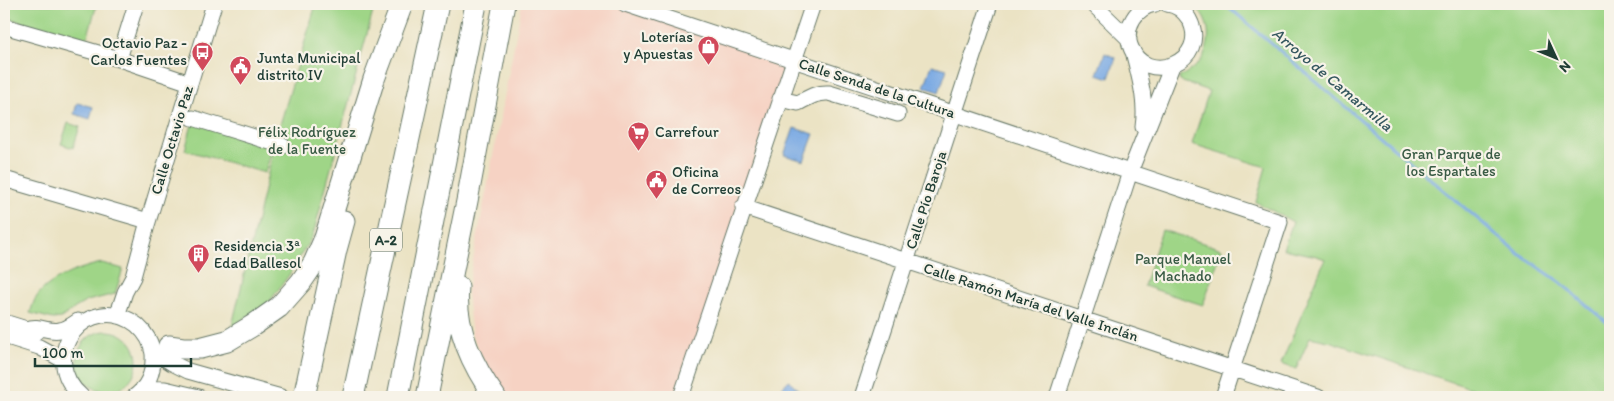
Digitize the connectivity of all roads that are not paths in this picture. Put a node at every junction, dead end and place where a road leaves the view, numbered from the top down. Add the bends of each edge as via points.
1 (136, 4) edge
2 (214, 4) edge
3 (402, 4) edge
4 (428, 4) edge
5 (438, 4) edge
6 (476, 4) edge
7 (490, 4) edge
8 (504, 4) edge
9 (624, 4) edge
10 (813, 4) edge
11 (990, 4) edge
12 (1093, 4) edge
13 (1144, 4) edge
14 (1153, 4) edge
15 (1168, 4) edge
16 (4, 26) edge
17 (1131, 45) junction
18 (119, 59) junction
19 (794, 60) junction
20 (1172, 66) junction
21 (190, 83) junction
22 (420, 83) junction
23 (780, 99) junction
24 (954, 113) junction
25 (898, 114) dead end
26 (193, 118) dead end
27 (282, 146) dead end
28 (1139, 151) junction
29 (1130, 172) junction
30 (4, 179) edge
31 (467, 202) junction
32 (743, 207) junction
33 (148, 221) junction
34 (433, 222) junction
35 (906, 261) junction
36 (125, 311) junction
37 (1082, 319) junction
38 (4, 322) edge
39 (28, 329) junction
40 (4, 336) edge
41 (70, 336) junction
42 (156, 343) junction
43 (47, 352) junction
44 (63, 360) junction
45 (1232, 369) junction
46 (139, 393) edge
47 (68, 397) edge
48 (82, 397) edge
49 (199, 397) edge
50 (281, 397) edge
51 (304, 397) edge
52 (353, 397) edge
53 (398, 397) edge
54 (427, 397) edge
55 (495, 397) edge
56 (681, 397) edge
57 (862, 397) edge
58 (1057, 397) edge
59 (1223, 397) edge
60 (1318, 397) edge

1 - 18 street
2 - 21 street, Calle Octavio Paz
3 - 42 highway via 374,79 324,238 302,282 279,307 228,342 200,348
3 - 51 highway via 336,250
4 - 22 highway via 423,25
5 - 22 highway, A-2
6 - 34 highway
7 - 34 highway
8 - 31 highway
9 - 19 street, Calle Senda de la Cultura
10 - 19 street
11 - 24 street, Calle Pío Baroja
12 - 17 street
13 - 14 street
14 - 17 street via 1141,9 1134,18 1130,28
15 - 20 street via 1187,16 1194,35 1188,54
16 - 18 street
17 - 20 street via 1145,64 1163,68
17 - 28 street via 1145,116
18 - 21 street
19 - 23 street
19 - 24 street, Calle Senda de la Cultura
20 - 28 street
21 - 33 street, Calle Octavio Paz
22 - 52 highway, A-2
23 - 25 street via 798,103 829,93
23 - 32 street
24 - 29 street, Calle Senda de la Cultura
24 - 35 street, Calle Pío Baroja
26 - 27 street
28 - 29 street
29 - 37 street
29 - 45 street, Calle Senda de la Cultura via 1280,222
30 - 33 street
31 - 54 highway
31 - 55 highway via 457,297 460,324 481,378
32 - 35 street, Calle Ramón María del Valle Inclán
32 - 56 street
33 - 36 street, Calle Octavio Paz
34 - 53 highway
35 - 37 street, Calle Ramón María del Valle Inclán
35 - 57 street, Calle Pío Baroja
36 - 39 street via 112,308 91,313 59,331
36 - 41 street via 87,320
36 - 42 street
37 - 45 street, Calle Ramón María del Valle Inclán
37 - 58 street
38 - 39 street
39 - 41 street
40 - 43 street
41 - 44 street
42 - 46 street via 150,377
42 - 50 street via 172,363 188,371
43 - 44 street
43 - 47 street via 53,361 54,373
44 - 48 street via 71,386
45 - 59 street
45 - 60 street, Calle Ramón María del Valle Inclán
46 - 49 street via 165,389

